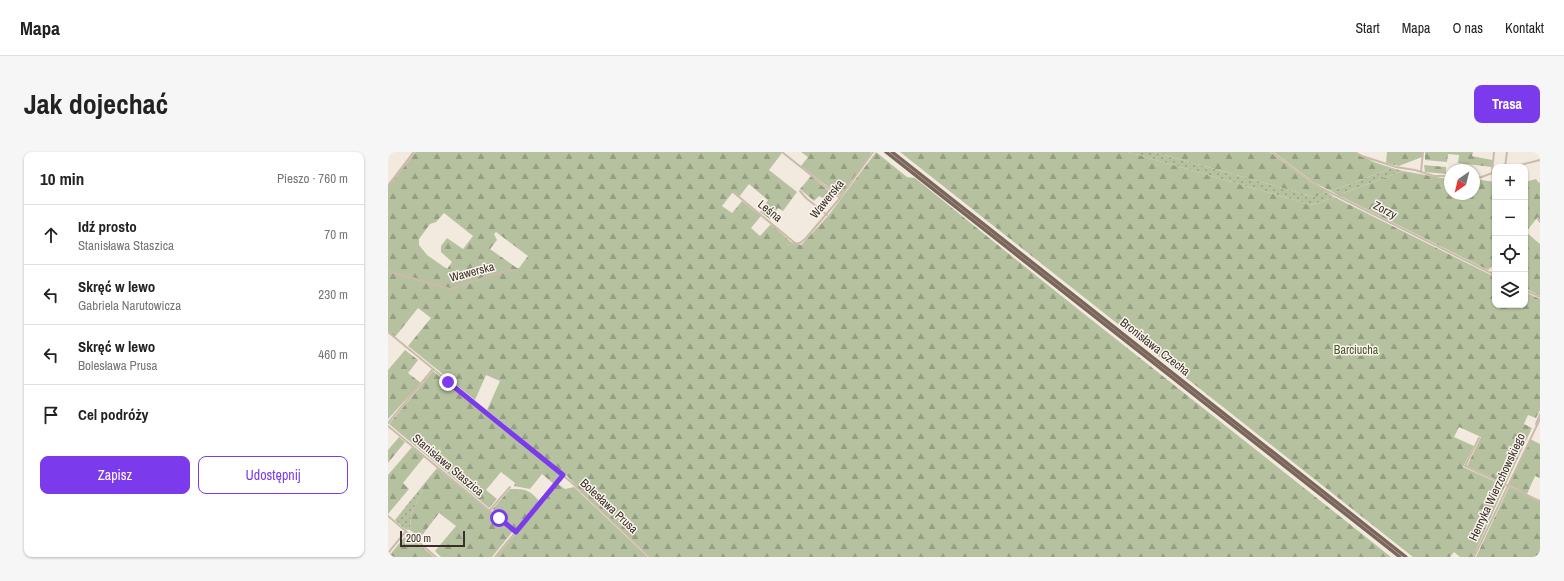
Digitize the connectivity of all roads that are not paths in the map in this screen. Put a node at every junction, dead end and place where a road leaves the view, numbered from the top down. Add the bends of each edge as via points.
1 (414, 152) edge
2 (782, 152) edge
3 (873, 152) edge
4 (886, 152) edge
5 (892, 152) edge
6 (1272, 152) edge
7 (1354, 152) edge
8 (1424, 152) edge
9 (1494, 152) edge
10 (1507, 152) edge
11 (1540, 160) edge
12 (1494, 164) edge
13 (1505, 164) edge
14 (1524, 164) edge
15 (1421, 172) junction
16 (1492, 173) edge
17 (1444, 176) edge
18 (1480, 178) edge
19 (388, 186) edge
20 (800, 191) dead end
21 (733, 192) dead end
22 (840, 198) junction
23 (827, 214) junction
24 (1538, 219) dead end
25 (1540, 222) edge
26 (796, 244) junction
27 (787, 245) dead end
28 (514, 270) dead end
29 (388, 271) edge
30 (1492, 274) edge
31 (1528, 291) edge
32 (1540, 297) edge
33 (388, 332) edge
34 (433, 369) junction
35 (1540, 414) edge
36 (1540, 419) edge
37 (388, 423) edge
38 (388, 426) edge
39 (1536, 426) junction
40 (1479, 438) dead end
41 (563, 475) junction
42 (1507, 486) junction
43 (510, 487) dead end
44 (1540, 501) edge
45 (490, 510) junction
46 (388, 516) edge
47 (406, 531) junction
48 (516, 532) junction
49 (388, 553) edge
50 (436, 557) edge
51 (495, 557) edge
52 (650, 557) edge
53 (1400, 557) edge
54 (1406, 557) edge
55 (1474, 557) edge

1 - 19 street
2 - 22 street
3 - 22 street, Wawerska
4 - 53 main road, Bronisława Czecha
5 - 54 main road, Bronisława Czecha
6 - 30 street, Zorzy via 1323,189
7 - 15 street via 1386,164
8 - 15 street
9 - 12 street
10 - 13 street
11 - 14 street
15 - 17 street
16 - 18 street
20 - 23 street
21 - 26 street, Leśna
22 - 23 street, Wawerska
23 - 26 street, Wawerska via 803,241
24 - 25 street
26 - 27 street
28 - 29 street, Wawerska via 450,289
31 - 32 street
33 - 34 street, Bolesława Prusa
34 - 37 street
34 - 41 street, Bolesława Prusa
35 - 39 street, Henryka Wierzchowskiego
36 - 39 street, Henryka Wierzchowskiego
38 - 45 street, Stanisława Staszica
39 - 42 street, Henryka Wierzchowskiego
40 - 42 street via 1466,466
41 - 48 street
41 - 52 street, Bolesława Prusa
42 - 44 street
42 - 55 street, Henryka Wierzchowskiego
43 - 45 street
45 - 48 street, Stanisława Staszica
46 - 47 street
47 - 49 street
47 - 50 street
48 - 51 street

